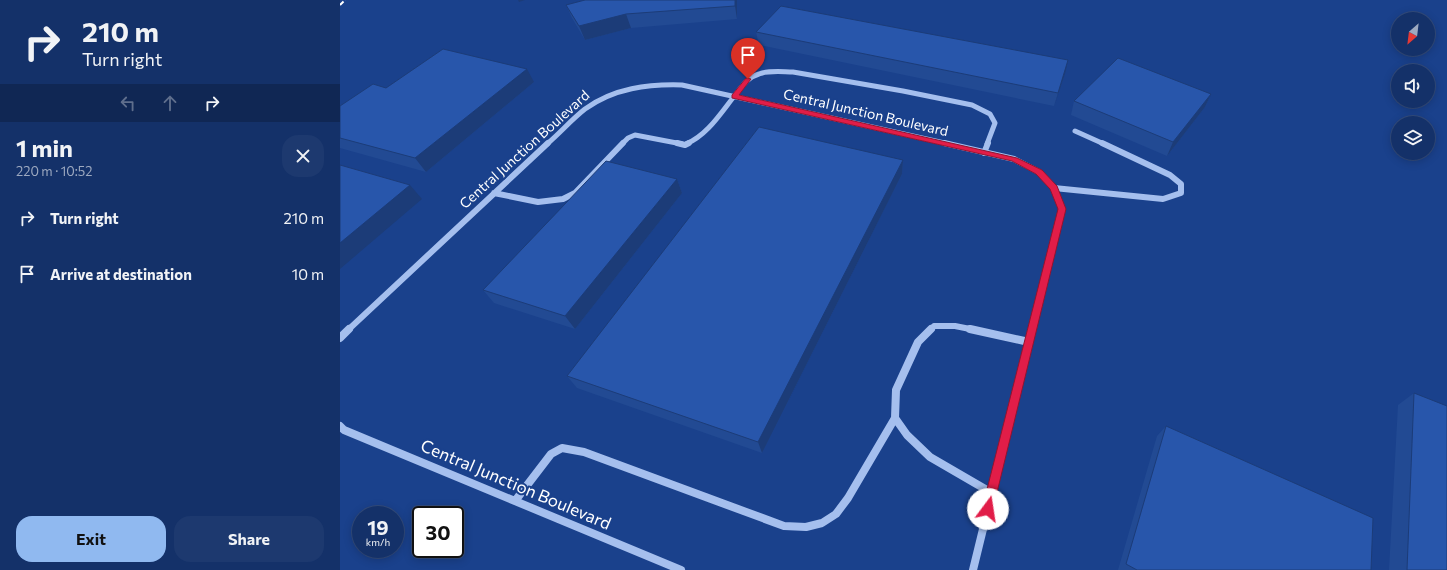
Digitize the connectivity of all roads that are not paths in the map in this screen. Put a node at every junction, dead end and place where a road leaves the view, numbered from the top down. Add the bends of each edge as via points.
1 (734, 96) junction
2 (1075, 131) dead end
3 (984, 152) junction
4 (1054, 188) junction
5 (494, 193) junction
6 (340, 338) edge
7 (1029, 342) junction
8 (895, 418) junction
9 (340, 426) edge
10 (992, 493) junction
11 (515, 501) junction
12 (681, 570) edge
13 (973, 570) edge

1 - 3 street, Central Junction Boulevard
1 - 3 street via 748,79 760,73 793,72 972,105 990,114 995,123
1 - 5 street, Central Junction Boulevard via 682,85 655,83 617,91 586,109
1 - 5 street via 710,126 694,141 685,145 635,135 628,138 575,193 563,199 538,202
2 - 4 street via 1170,175 1181,184 1181,194 1163,199
3 - 4 street, Central Junction Boulevard via 1014,159 1039,172
4 - 7 street, Central Junction Boulevard via 1062,209
5 - 6 street, Central Junction Boulevard
7 - 8 street via 955,326 934,326 918,342 896,390
7 - 10 street, Central Junction Boulevard
8 - 10 street via 907,435 930,457
8 - 11 street via 836,514 822,523 806,527 784,526 584,452 562,448 551,454
9 - 11 street, Central Junction Boulevard via 344,430
10 - 13 street, Central Junction Boulevard
11 - 12 street, Central Junction Boulevard

